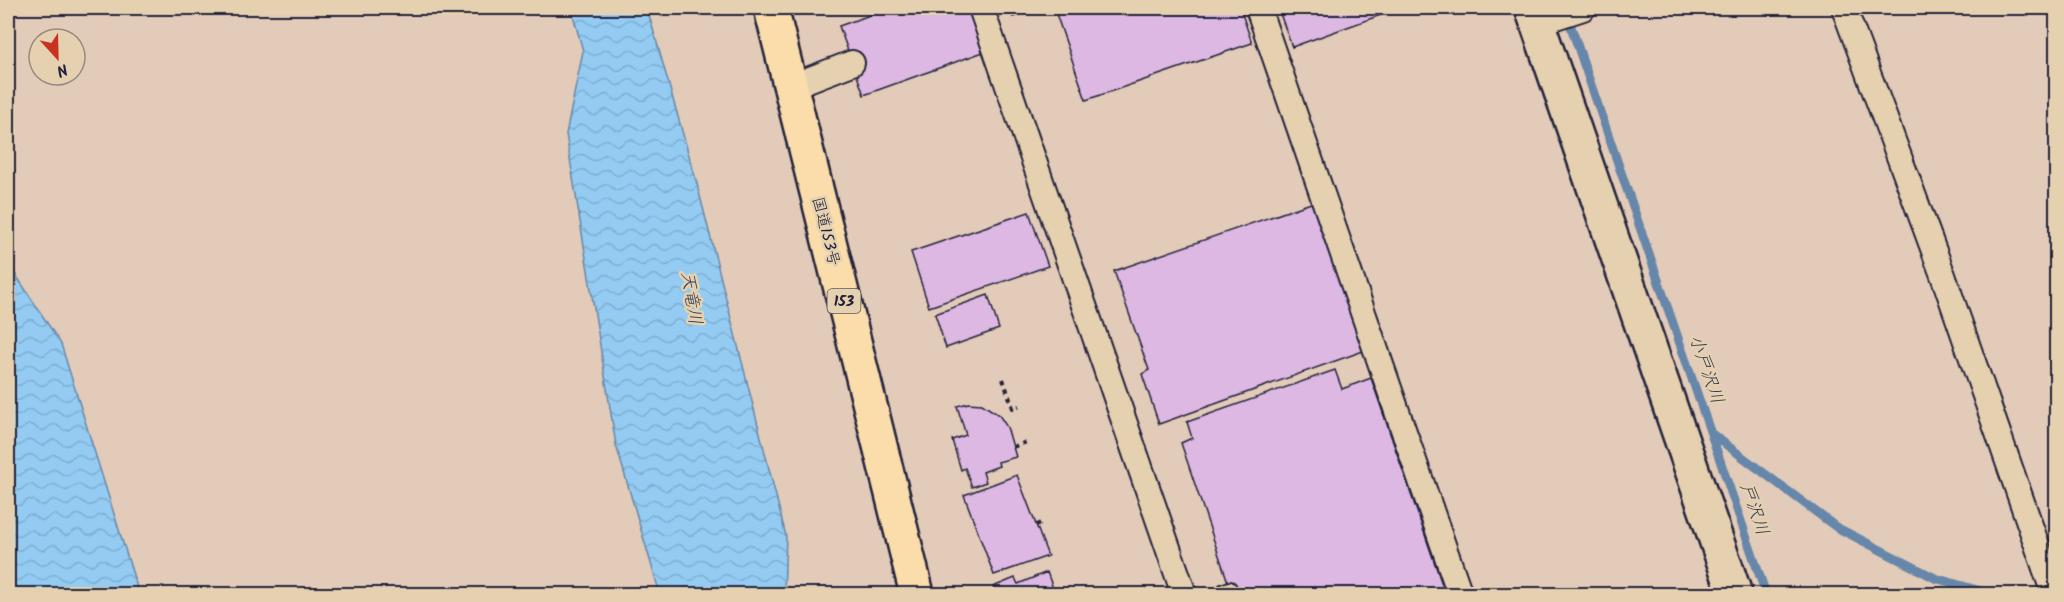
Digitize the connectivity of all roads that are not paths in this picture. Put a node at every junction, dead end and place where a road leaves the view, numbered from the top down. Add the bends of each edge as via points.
1 (771, 8) edge
2 (981, 8) edge
3 (1258, 8) edge
4 (1583, 8) edge
5 (1844, 8) edge
6 (1539, 17) edge
7 (852, 63) dead end
8 (792, 86) junction
9 (2052, 589) edge
10 (917, 594) edge
11 (1184, 594) edge
12 (1460, 594) edge
13 (1735, 594) edge

1 - 8 highway, 国道153号 / 153
2 - 11 street via 1084,315
3 - 12 street
4 - 6 street
5 - 9 street via 1944,278
6 - 13 street
7 - 8 street
8 - 10 highway, 国道153号 / 153

